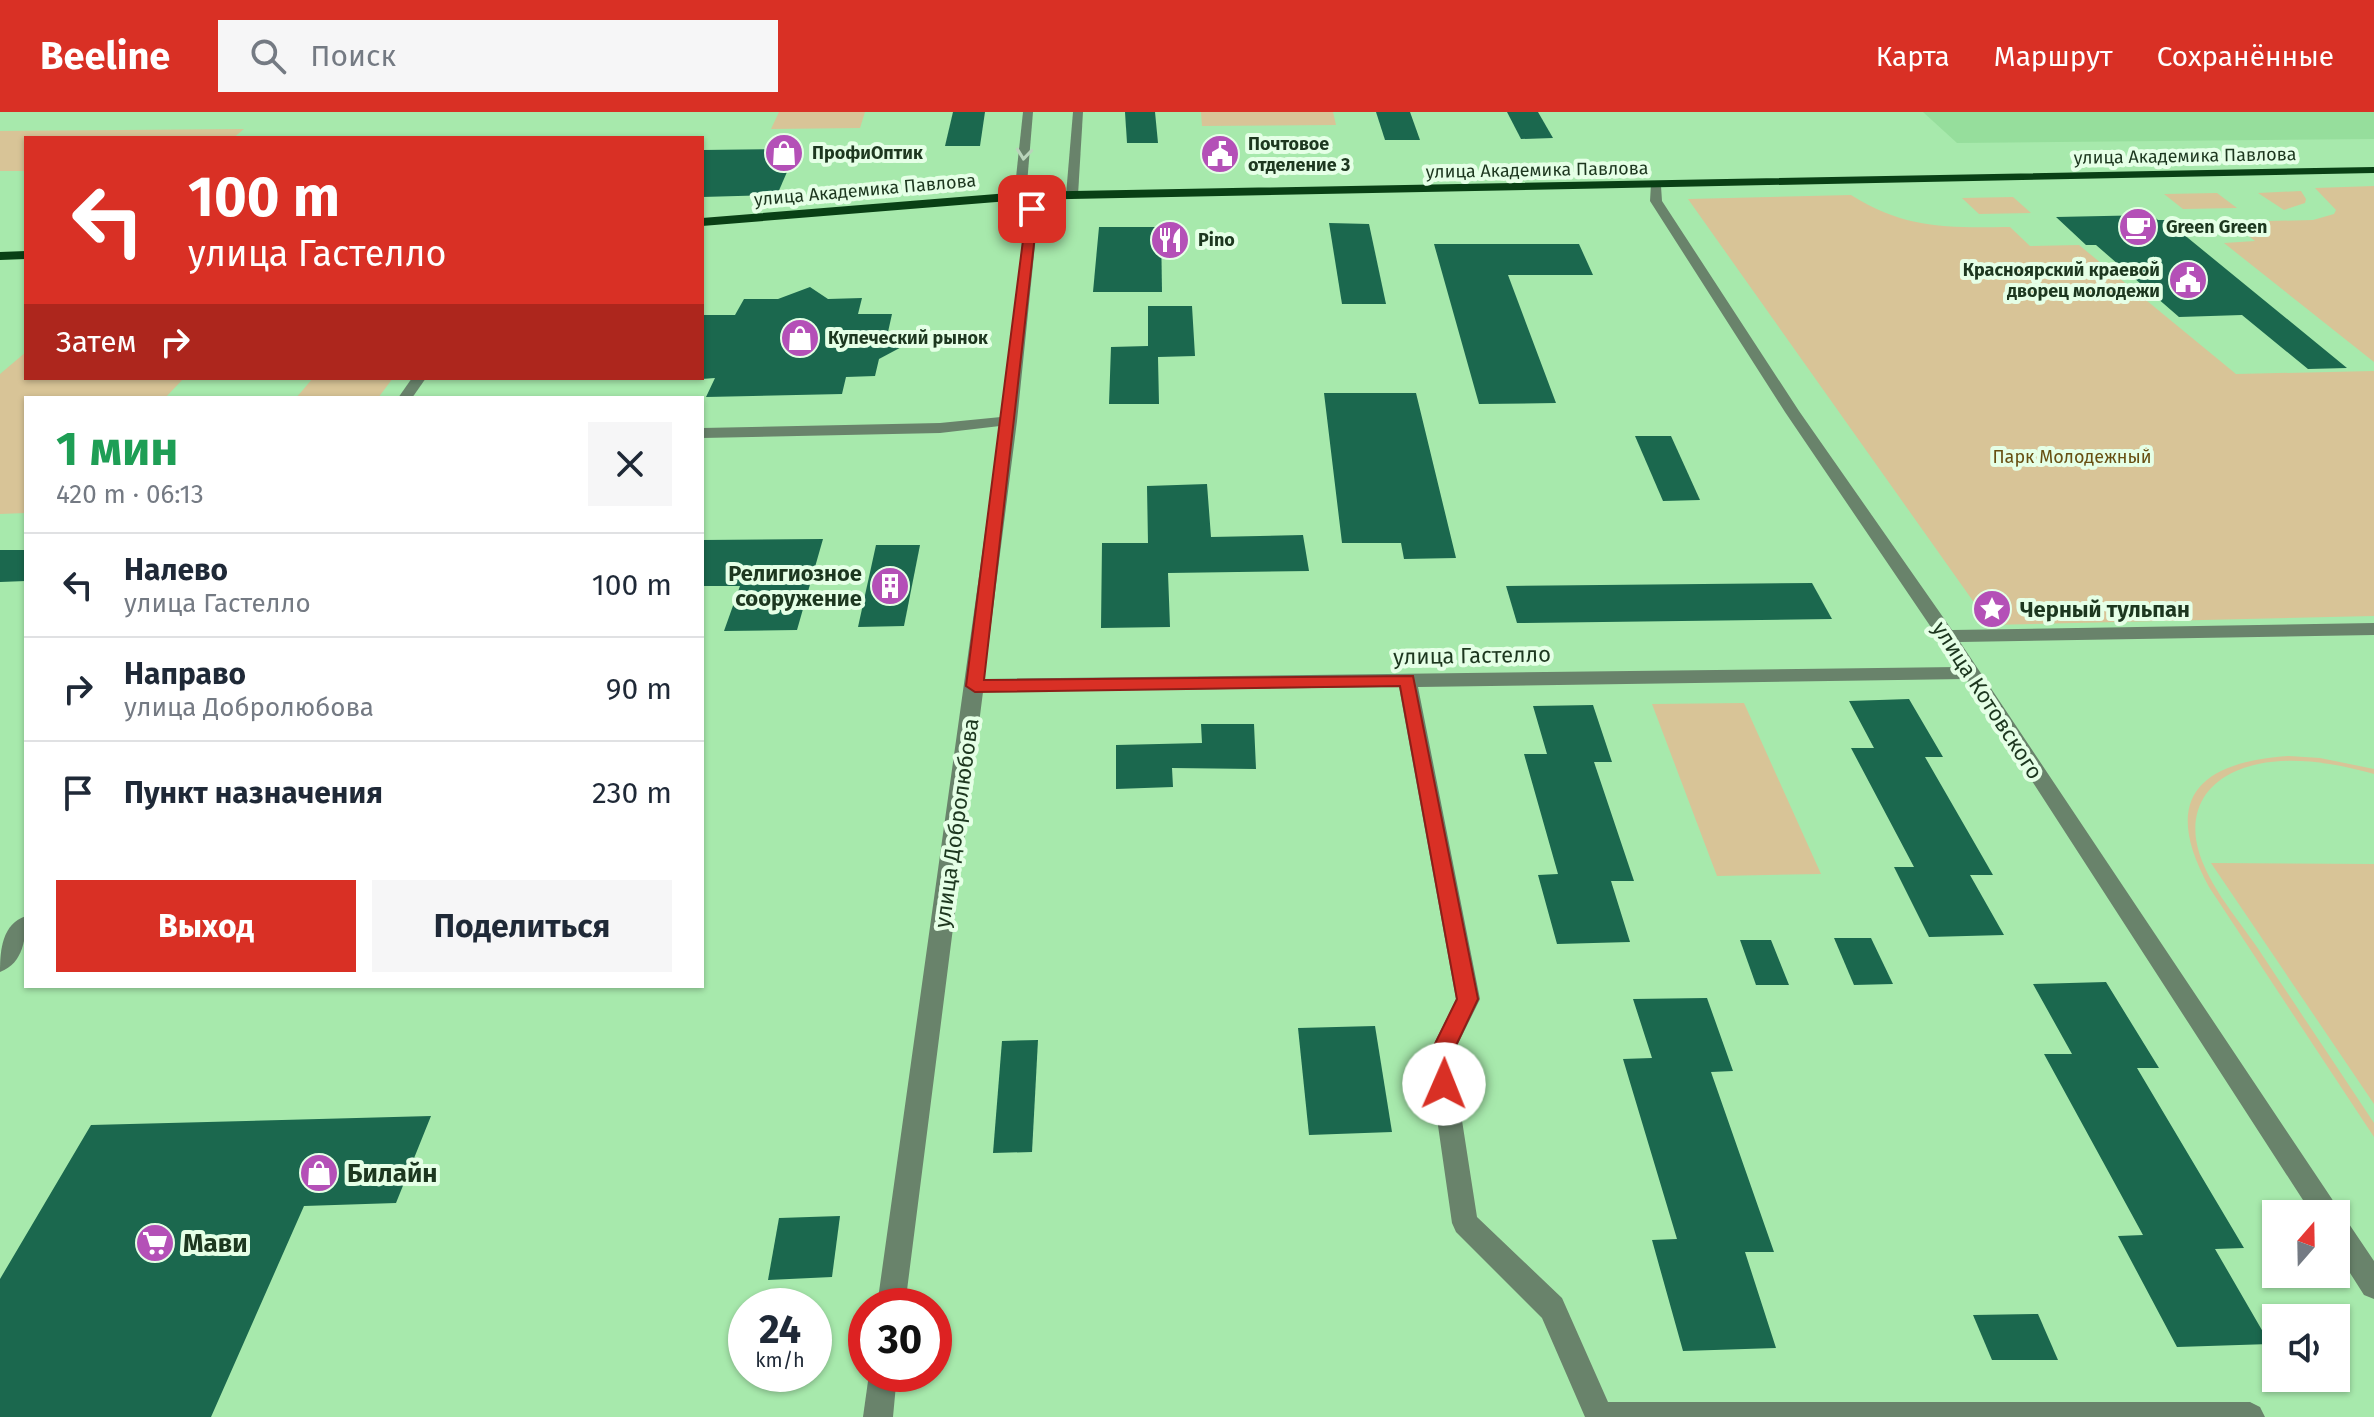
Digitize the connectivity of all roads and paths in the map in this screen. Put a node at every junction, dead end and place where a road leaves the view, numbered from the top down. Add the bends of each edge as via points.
1 (1028, 112) edge
2 (1078, 112) edge
3 (2374, 170) edge
4 (1655, 186) junction
5 (1072, 195) junction
6 (1020, 196) junction
7 (1034, 196) junction
8 (704, 222) edge
9 (24, 255) edge
10 (0, 256) edge
11 (1009, 421) junction
12 (704, 433) edge
13 (2374, 629) edge
14 (1947, 636) junction
15 (1970, 673) junction
16 (1407, 680) junction
17 (975, 686) junction
18 (24, 928) edge
19 (0, 962) edge
20 (2318, 1200) edge
21 (2350, 1248) edge
22 (2374, 1285) edge
23 (893, 1288) edge
24 (881, 1392) edge
25 (878, 1417) edge
26 (1602, 1417) edge
27 (2250, 1417) edge

1 -> 6 street
2 - 5 street
3 - 4 main road, улица Академика Павлова
4 - 5 main road, улица Академика Павлова
4 - 14 street, улица Котовского via 1656,201
5 - 7 main road, улица Академика Павлова
6 - 7 main road, улица Академика Павлова
6 - 8 main road, улица Академика Павлова
7 - 11 street, улица Добролюбова
9 - 10 main road
11 - 12 street via 940,428
11 - 17 street, улица Добролюбова
13 - 14 street
14 - 15 street, улица Котовского
15 - 16 street, улица Гастелло
15 - 20 street, улица Котовского
16 - 17 street, улица Гастелло
16 - 26 street via 1468,999 1440,1056 1465,1223 1552,1308
17 - 23 street, улица Добролюбова
18 - 19 street
21 - 22 street
24 - 25 street
26 - 27 street

